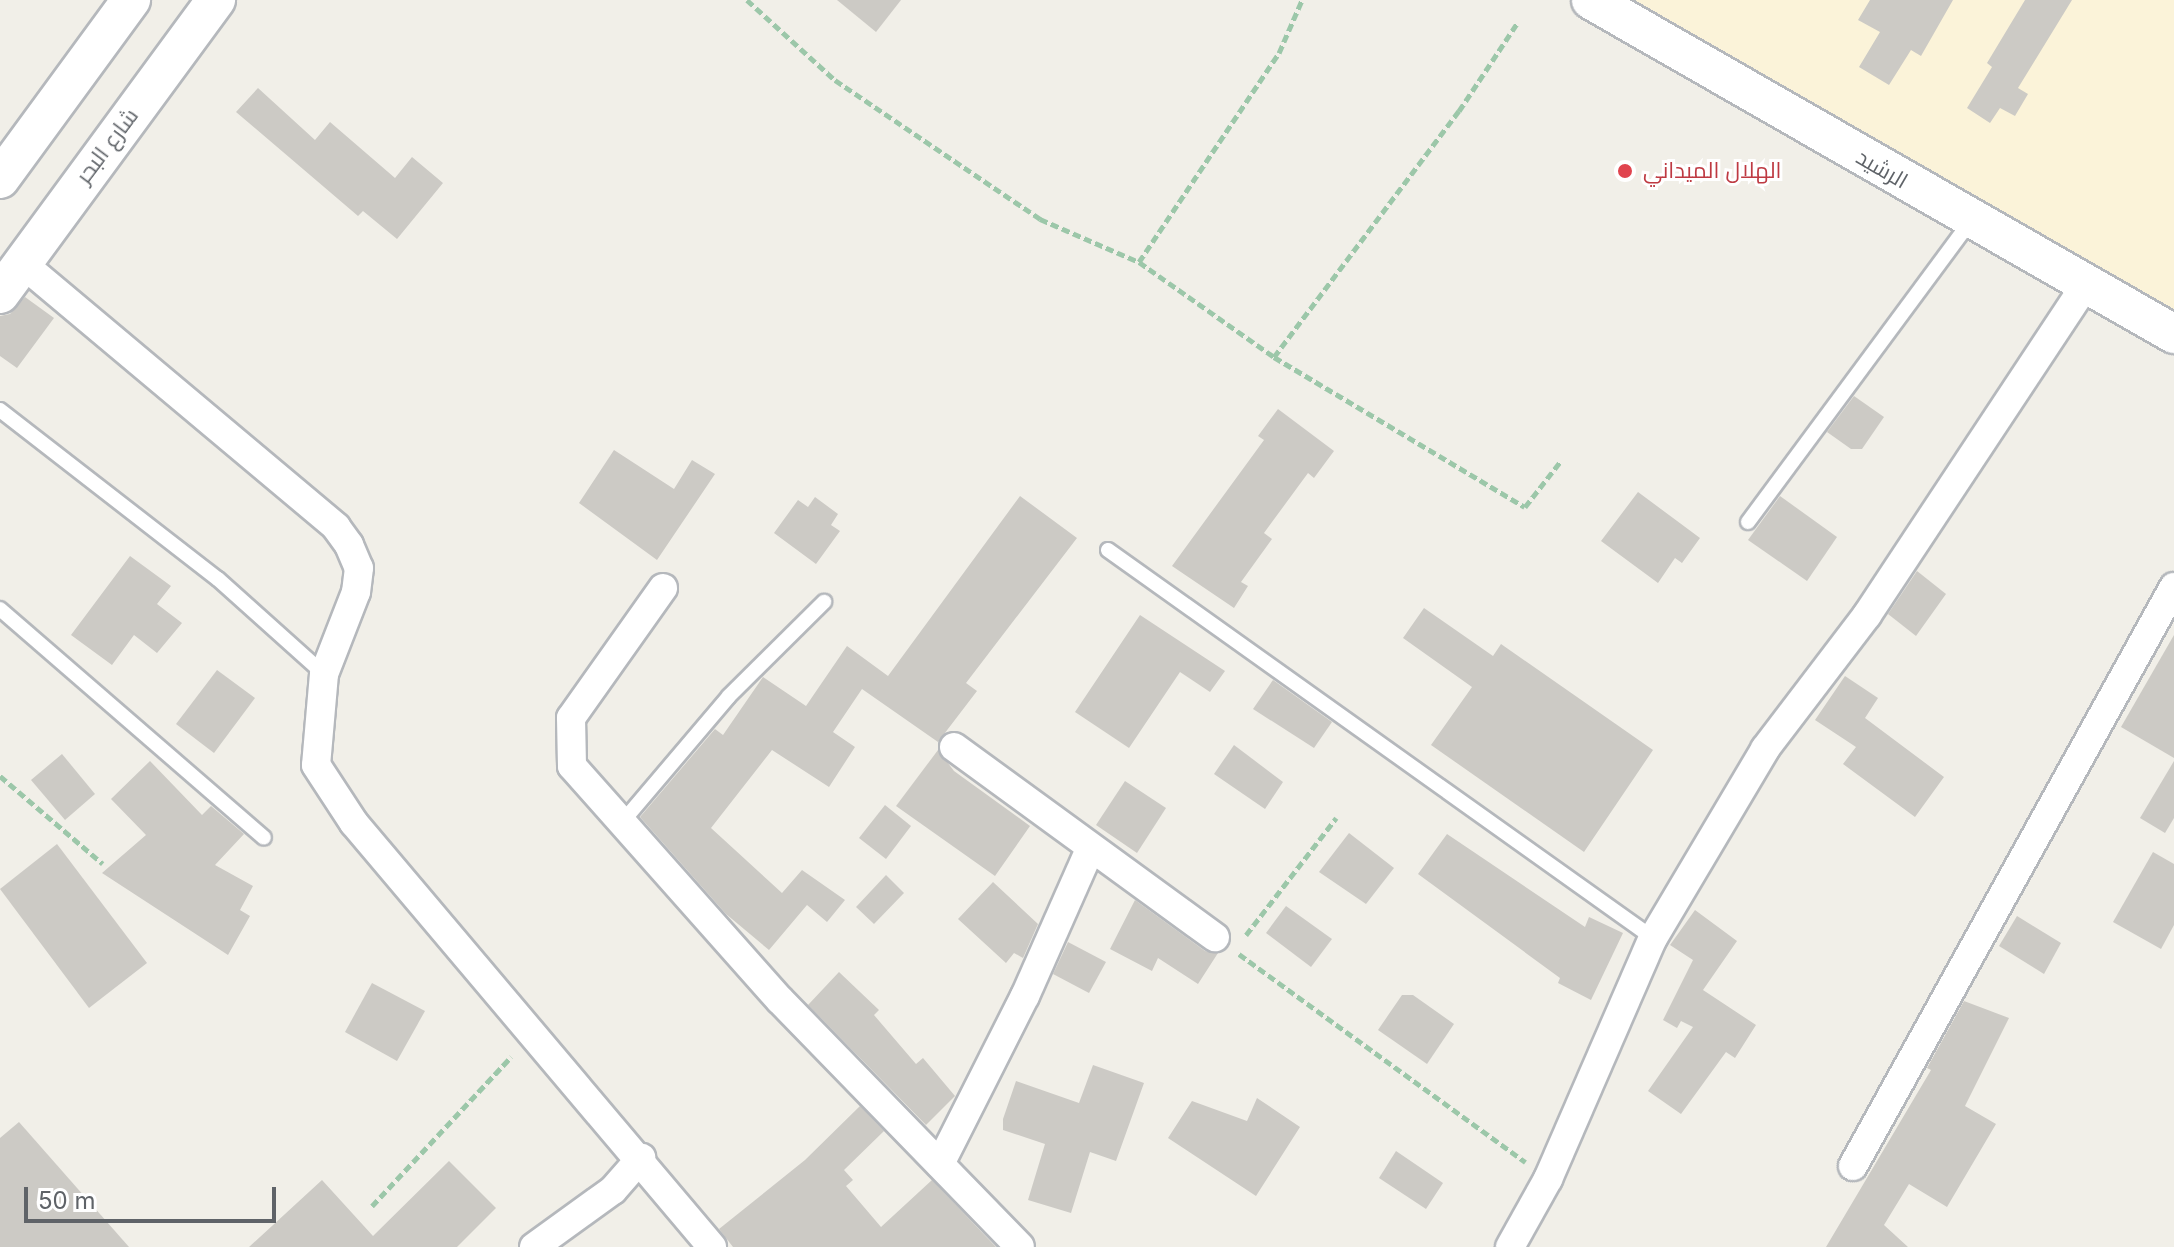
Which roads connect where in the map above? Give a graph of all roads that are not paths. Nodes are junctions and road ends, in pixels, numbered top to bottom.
1 (131, 0) edge
2 (216, 0) edge
3 (1591, 0) edge
4 (0, 179) edge
5 (1971, 221) junction
6 (23, 264) junction
7 (2085, 286) junction
8 (0, 294) edge
9 (2174, 334) edge
10 (0, 410) edge
11 (1748, 522) dead end
12 (1108, 550) dead end
13 (2174, 587) edge
14 (663, 588) dead end
15 (824, 602) dead end
16 (0, 609) edge
17 (324, 674) junction
18 (954, 747) dead end
19 (624, 820) junction
20 (264, 838) dead end
21 (1090, 849) junction
22 (1215, 937) dead end
23 (1653, 938) junction
24 (641, 1158) junction
25 (940, 1164) junction
26 (1853, 1166) dead end
27 (534, 1247) edge
28 (712, 1247) edge
29 (1020, 1247) edge
30 (1510, 1247) edge

1 - 4 main road
2 - 6 main road, شارع البحر
3 - 5 main road, الرشيد
5 - 7 main road, الرشيد
5 - 11 lane
6 - 8 main road, شارع البحر
6 - 17 street
7 - 9 main road, الرشيد
7 - 23 street
10 - 17 lane
12 - 23 lane
13 - 26 street
14 - 19 street
15 - 19 lane
16 - 20 lane
17 - 24 street
18 - 21 street
19 - 25 street
21 - 22 street
21 - 25 street
23 - 30 street
24 - 27 street
24 - 28 street
25 - 29 street

